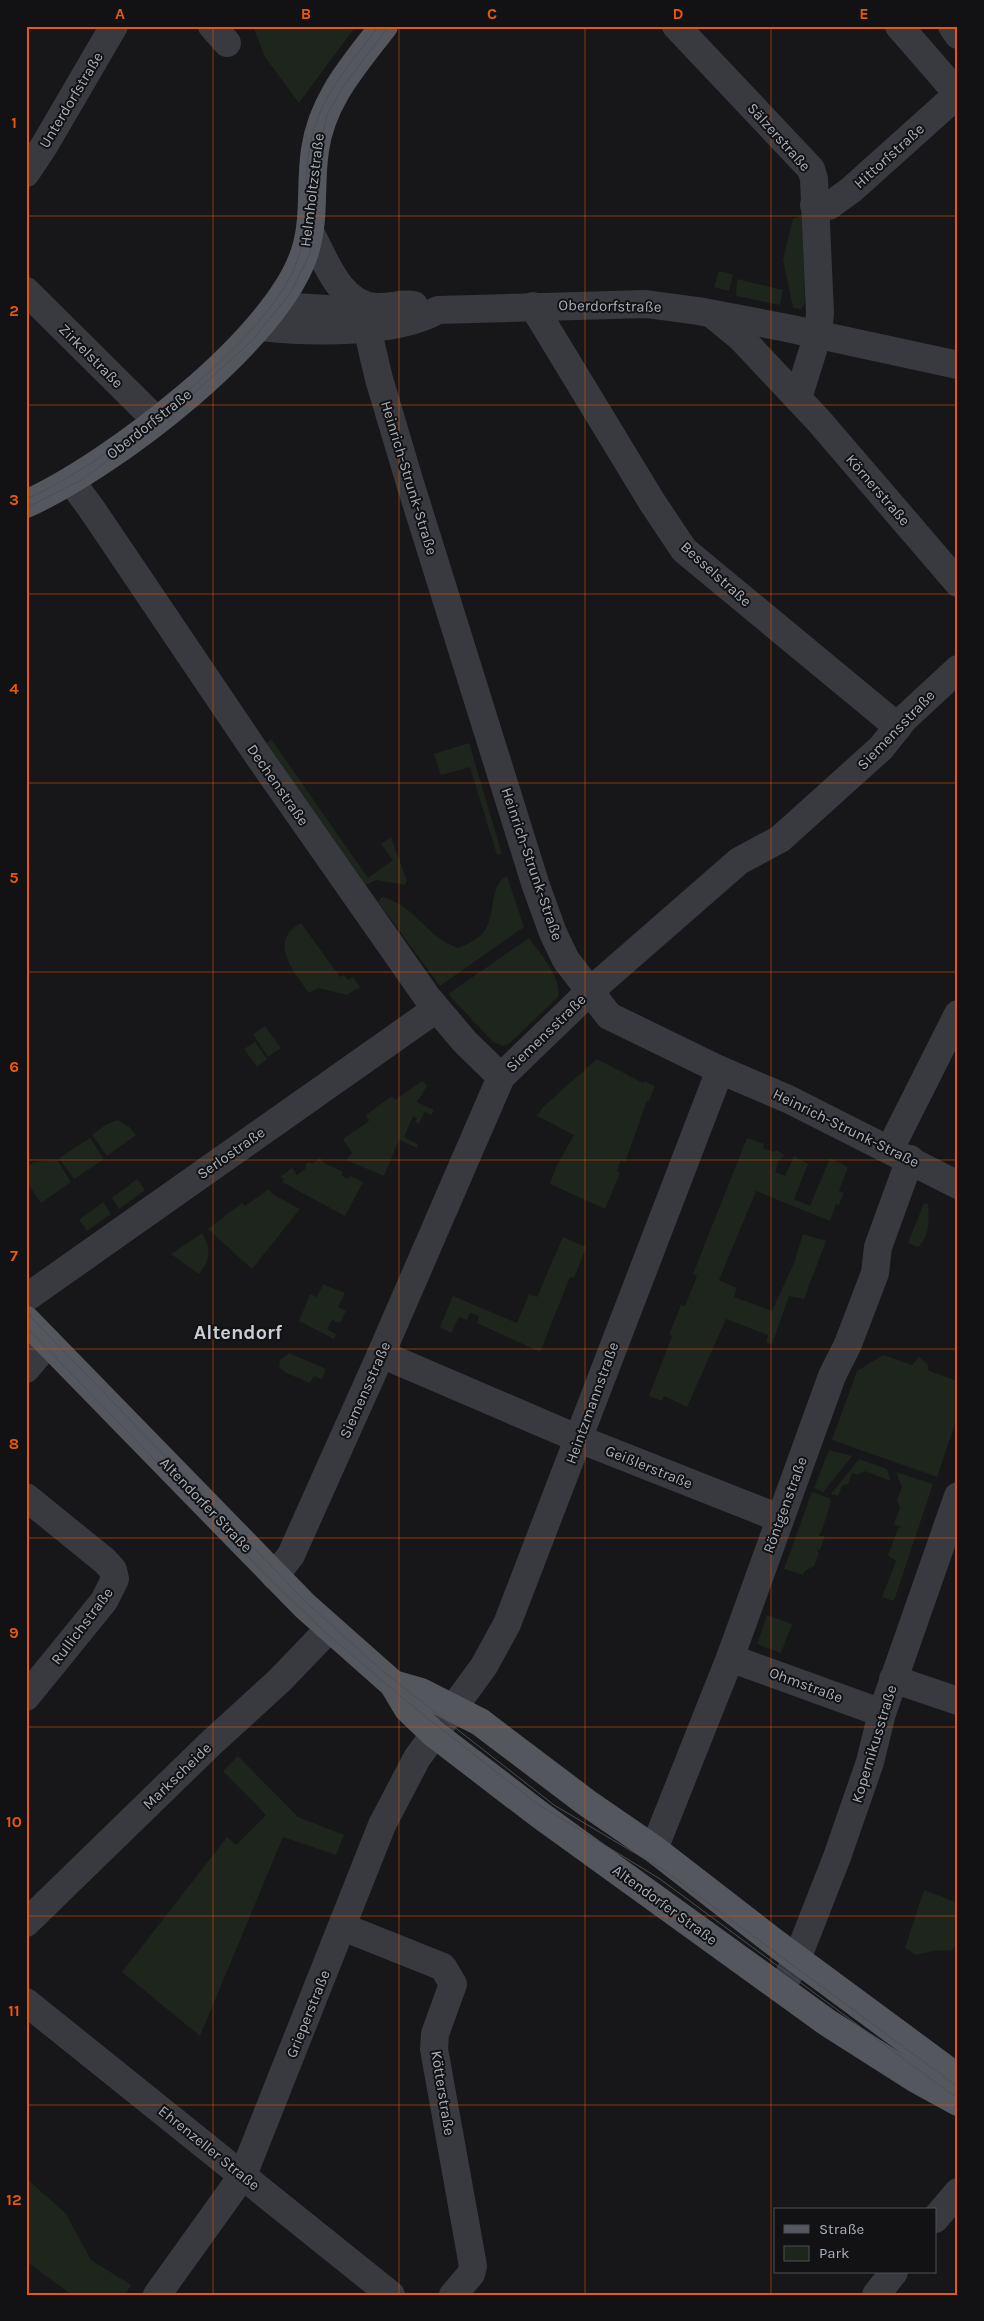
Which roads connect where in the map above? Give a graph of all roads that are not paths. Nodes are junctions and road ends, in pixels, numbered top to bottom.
1 (114, 26) edge
2 (384, 26) edge
3 (676, 26) edge
4 (899, 26) edge
5 (952, 26) edge
6 (958, 34) edge
7 (958, 94) edge
8 (26, 172) edge
9 (814, 205) junction
10 (310, 232) junction
11 (26, 291) edge
12 (276, 306) junction
13 (533, 306) junction
14 (710, 313) junction
15 (372, 318) junction
16 (259, 327) junction
17 (818, 334) junction
18 (958, 365) edge
19 (798, 398) junction
20 (156, 420) junction
21 (71, 481) junction
22 (26, 504) edge
23 (958, 583) edge
24 (958, 669) edge
25 (898, 727) junction
26 (589, 992) junction
27 (436, 1009) junction
28 (958, 1014) edge
29 (720, 1070) junction
30 (501, 1077) junction
31 (900, 1154) junction
32 (958, 1185) edge
33 (26, 1298) edge
34 (26, 1320) edge
35 (48, 1343) junction
36 (381, 1354) junction
37 (26, 1369) edge
38 (579, 1439) junction
39 (958, 1496) edge
40 (26, 1497) edge
41 (780, 1518) junction
42 (275, 1576) junction
43 (328, 1629) junction
44 (730, 1658) junction
45 (894, 1679) junction
46 (26, 1697) edge
47 (958, 1701) edge
48 (882, 1713) junction
49 (442, 1721) junction
50 (654, 1849) junction
51 (26, 1923) edge
52 (343, 1927) junction
53 (797, 1959) junction
54 (781, 1989) junction
55 (26, 2002) edge
56 (958, 2078) edge
57 (958, 2102) edge
58 (243, 2175) junction
59 (958, 2192) edge
60 (936, 2218) edge
61 (892, 2274) edge
62 (157, 2295) edge
63 (391, 2295) edge
64 (453, 2295) edge
65 (876, 2295) edge

1 - 8 street, Unterdorfstraße
2 - 10 main road, Helmholtzstraße
3 - 9 street, Sälzerstraße
4 - 7 street
5 - 6 street
7 - 9 street, Hittorfstraße
9 - 17 street, Sälzerstraße
10 - 12 main road, Helmholtzstraße
10 - 15 street
11 - 20 street, Zirkelstraße
12 - 15 street
12 - 16 main road, Oberdorfstraße
13 - 14 street, Oberdorfstraße
13 - 15 street, Oberdorfstraße
13 - 25 street, Besselstraße
14 - 17 street, Oberdorfstraße
14 - 19 street, Körnerstraße
15 - 16 street, Oberdorfstraße
15 - 26 street, Heinrich-Strunk-Straße
16 - 20 main road, Oberdorfstraße
17 - 18 street, Oberdorfstraße
17 - 19 street
19 - 23 street, Körnerstraße
20 - 21 main road, Oberdorfstraße
21 - 22 main road, Oberdorfstraße
21 - 27 street, Dechenstraße
24 - 25 street, Siemensstraße
25 - 26 street, Siemensstraße
26 - 29 street, Heinrich-Strunk-Straße
26 - 30 street, Siemensstraße
27 - 30 street, Dechenstraße
27 - 33 street, Serlostraße
28 - 31 street, Röntgenstraße
29 - 31 street, Heinrich-Strunk-Straße
29 - 38 street, Heintzmannstraße
30 - 36 street, Siemensstraße
31 - 32 street, Heinrich-Strunk-Straße
31 - 41 street, Röntgenstraße
34 - 35 main road, Altendorfer Straße
35 - 37 street
35 - 42 main road, Altendorfer Straße
36 - 38 street, Geißlerstraße
36 - 42 street, Siemensstraße
38 - 41 street, Geißlerstraße
38 - 49 street, Heintzmannstraße
39 - 45 street, Kopernikusstraße
40 - 46 street, Rullichstraße
41 - 44 street, Röntgenstraße
42 - 43 main road, Altendorfer Straße
43 - 49 main road, Altendorfer Straße
43 - 51 street, Markscheide
44 - 48 street, Ohmstraße
44 - 50 street, Röntgenstraße
45 - 47 street
45 - 48 street, Kopernikusstraße
48 - 53 street, Kopernikusstraße
49 - 50 main road, Altendorfer Straße
49 - 52 street, Grieperstraße
49 - 54 main road, Altendorfer Straße
50 - 53 main road, Altendorfer Straße
52 - 58 street, Grieperstraße
52 - 64 street, Kötterstraße
53 - 54 street, Kopernikusstraße
53 - 56 main road, Altendorfer Straße
54 - 57 main road, Altendorfer Straße
55 - 58 street, Ehrenzeller Straße
58 - 62 street, Grieperstraße
58 - 63 street, Ehrenzeller Straße
59 - 60 street
61 - 65 street

